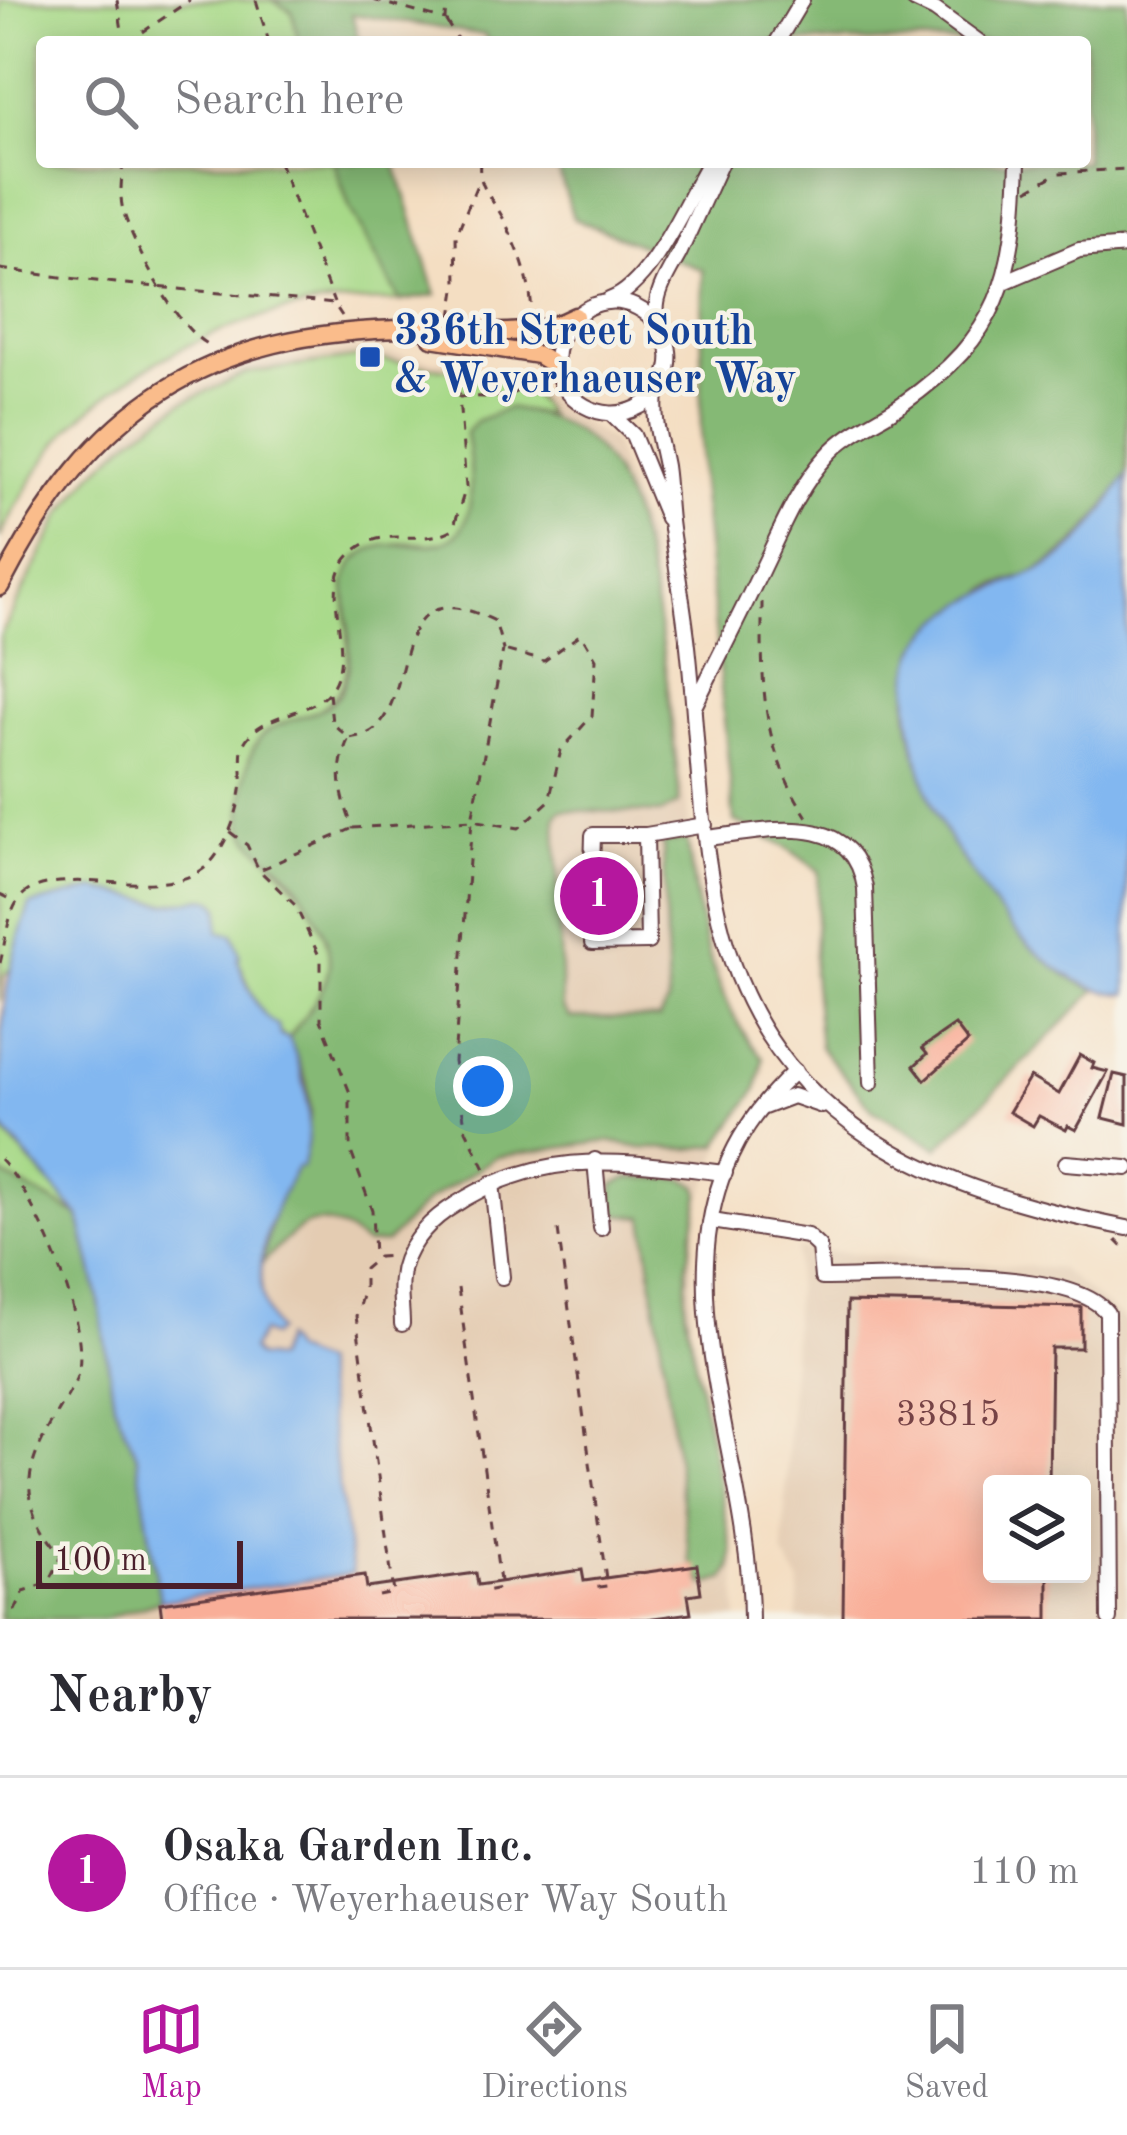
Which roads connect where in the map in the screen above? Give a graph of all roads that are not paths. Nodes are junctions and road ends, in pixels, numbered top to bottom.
1 (802, 0) edge
2 (914, 0) edge
3 (781, 36) edge
4 (975, 36) edge
5 (706, 168) edge
6 (718, 168) edge
7 (1018, 168) edge
8 (1127, 246) edge
9 (1004, 282) junction
10 (604, 302) junction
11 (575, 316) junction
12 (660, 326) junction
13 (354, 332) junction
14 (560, 377) junction
15 (656, 394) junction
16 (611, 414) junction
17 (670, 524) junction
18 (0, 587) edge
19 (694, 706) junction
20 (705, 832) junction
21 (646, 835) junction
22 (592, 872) dead end
23 (592, 943) dead end
24 (796, 1071) junction
25 (871, 1083) dead end
26 (759, 1109) junction
27 (834, 1111) junction
28 (595, 1160) junction
29 (1066, 1163) dead end
30 (1127, 1168) edge
31 (725, 1173) junction
32 (492, 1183) junction
33 (712, 1221) junction
34 (601, 1228) dead end
35 (1127, 1232) edge
36 (502, 1277) dead end
37 (402, 1324) dead end
38 (751, 1619) edge
39 (1109, 1619) edge

1 - 3 street
2 - 4 street
5 - 10 street
6 - 12 street
7 - 9 street
8 - 9 street
9 - 19 street
10 - 11 street
10 - 12 street
11 - 13 main road
11 - 14 street
12 - 15 street
13 - 14 main road
13 - 18 main road
14 - 16 street
15 - 16 street
15 - 17 street
16 - 17 street
17 - 19 street
19 - 20 street
20 - 21 street
20 - 24 street
20 - 25 street
21 - 22 street
21 - 23 street
24 - 26 street
24 - 27 street
26 - 27 street
26 - 31 street
27 - 35 street
28 - 31 street
28 - 32 street
28 - 34 street
29 - 30 street
31 - 33 street
32 - 36 street
32 - 37 street
33 - 38 street
33 - 39 street

